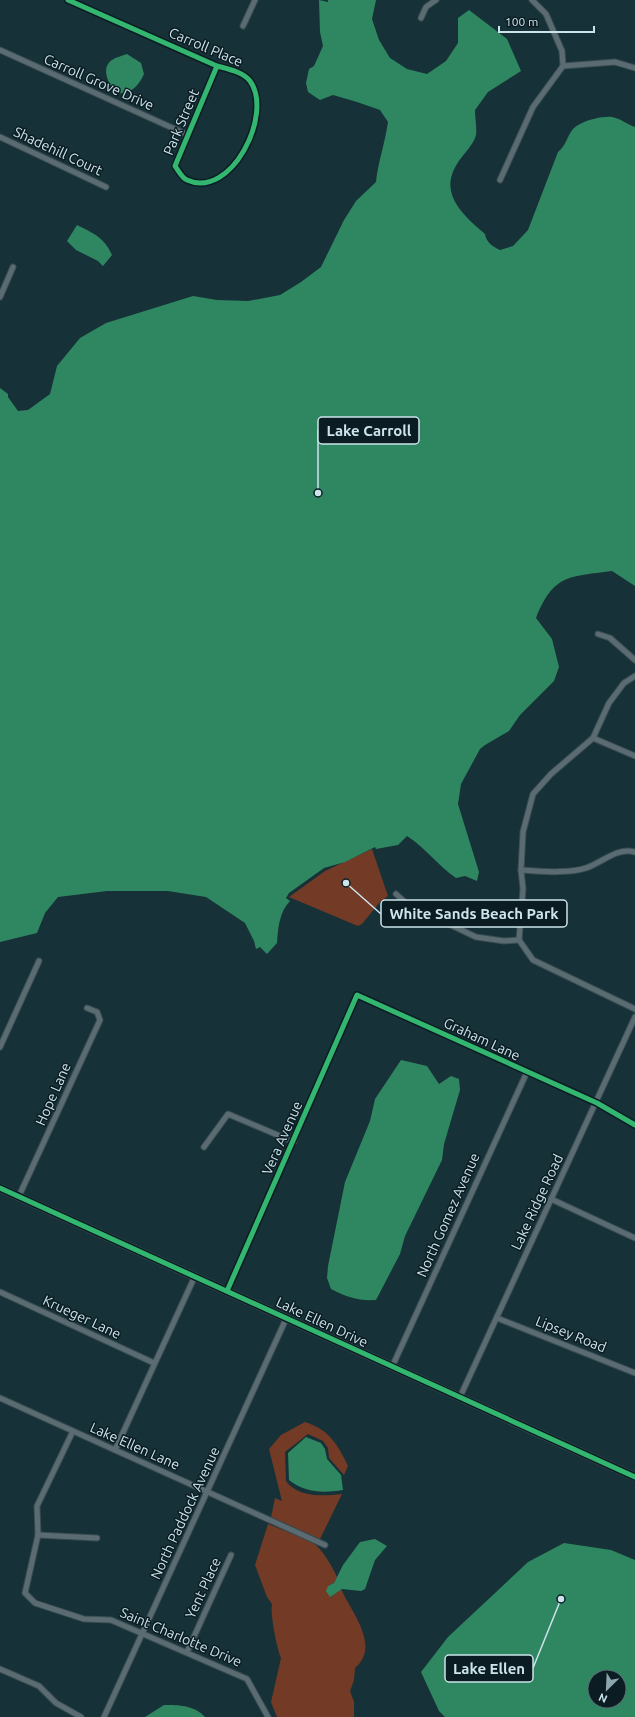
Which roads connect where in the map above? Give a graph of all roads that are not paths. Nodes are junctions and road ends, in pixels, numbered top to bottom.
1 (68, 0) edge
2 (255, 0) edge
3 (436, 0) edge
4 (532, 0) edge
5 (420, 18) dead end
6 (243, 26) dead end
7 (0, 50) edge
8 (218, 66) junction
9 (563, 66) junction
10 (635, 68) edge
11 (188, 135) junction
12 (0, 137) edge
13 (233, 165) joint
14 (500, 180) dead end
15 (106, 187) dead end
16 (13, 267) dead end
17 (0, 297) edge
18 (598, 634) dead end
19 (635, 660) edge
20 (635, 676) edge
21 (593, 738) junction
22 (635, 756) edge
23 (635, 852) edge
24 (521, 870) junction
25 (396, 894) dead end
26 (519, 940) junction
27 (39, 961) dead end
28 (358, 995) joint
29 (87, 1008) dead end
30 (635, 1009) edge
31 (635, 1017) edge
32 (0, 1047) edge
33 (527, 1072) junction
34 (597, 1103) junction
35 (635, 1125) edge
36 (294, 1142) junction
37 (204, 1147) dead end
38 (0, 1188) edge
39 (19, 1196) junction
40 (552, 1199) junction
41 (635, 1238) edge
42 (195, 1276) junction
43 (226, 1291) junction
44 (0, 1292) edge
45 (497, 1318) junction
46 (286, 1319) junction
47 (154, 1363) junction
48 (392, 1367) junction
49 (635, 1374) edge
50 (460, 1397) junction
51 (0, 1398) edge
52 (73, 1431) junction
53 (115, 1450) junction
54 (635, 1477) edge
55 (208, 1492) junction
56 (38, 1535) junction
57 (96, 1538) dead end
58 (325, 1545) dead end
59 (232, 1555) dead end
60 (143, 1633) junction
61 (187, 1652) junction
62 (0, 1669) edge
63 (81, 1717) edge
64 (104, 1717) edge
65 (268, 1717) edge

1 - 8 street, Carroll Place
2 - 6 street
3 - 5 street
4 - 9 street
7 - 11 street, Carroll Grove Drive
8 - 11 street, Park Street
8 - 13 street, Carroll Place
9 - 10 street
9 - 14 street
11 - 13 street, Park Street
12 - 15 street, Shadehill Court
16 - 17 street
18 - 19 street
20 - 21 street
21 - 22 street
21 - 24 street
23 - 24 street
24 - 26 street
25 - 26 street
26 - 30 street
27 - 32 street
28 - 33 street, Graham Lane
28 - 36 street, Vera Avenue
29 - 39 street, Hope Lane
31 - 34 street, Lake Ridge Road
33 - 34 street, Graham Lane
33 - 48 street, North Gomez Avenue
34 - 35 street, Graham Lane
34 - 40 street, Lake Ridge Road
36 - 37 street
36 - 43 street, Vera Avenue
38 - 39 street, Lake Ellen Drive
39 - 42 street, Lake Ellen Drive
40 - 41 street
40 - 45 street, Lake Ridge Road
42 - 43 street, Lake Ellen Drive
42 - 47 street
43 - 46 street, Lake Ellen Drive
44 - 47 street, Krueger Lane
45 - 49 street, Lipsey Road
45 - 50 street, Lake Ridge Road
46 - 48 street, Lake Ellen Drive
46 - 55 street, North Paddock Avenue
47 - 53 street
48 - 50 street, Lake Ellen Drive
50 - 54 street, Lake Ellen Drive
51 - 52 street, Lake Ellen Lane
52 - 53 street, Lake Ellen Lane
52 - 56 street, Saint Charlotte Drive
53 - 55 street, Lake Ellen Lane
55 - 58 street, Lake Ellen Lane
55 - 60 street, North Paddock Avenue
56 - 57 street
56 - 60 street, Saint Charlotte Drive
59 - 61 street, Yent Place
60 - 61 street, Saint Charlotte Drive
60 - 64 street, North Paddock Avenue
61 - 65 street, Saint Charlotte Drive
62 - 63 street

